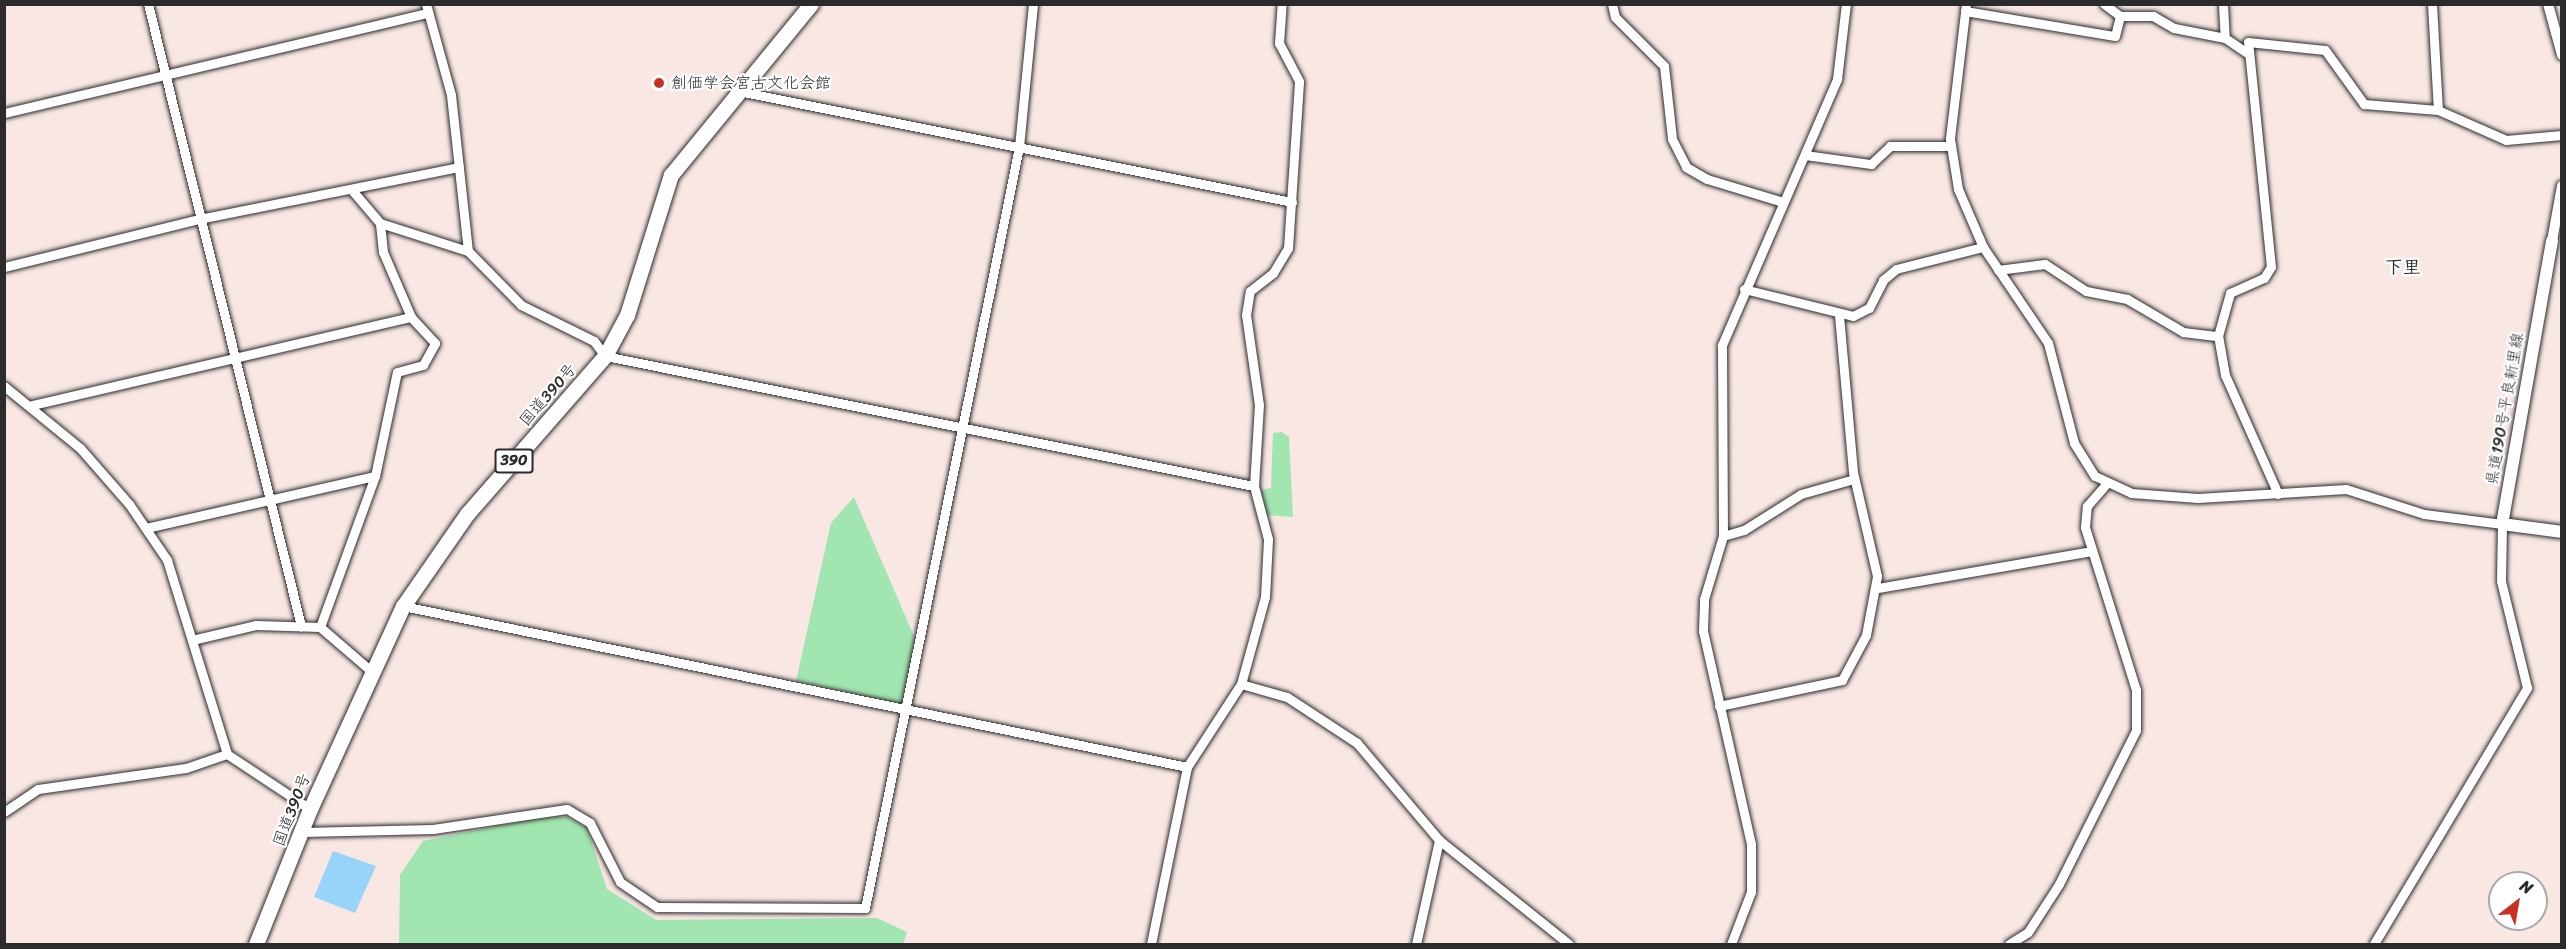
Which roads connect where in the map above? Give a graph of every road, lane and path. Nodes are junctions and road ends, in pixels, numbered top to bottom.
1 (148, 4) edge
2 (811, 4) edge
3 (1033, 4) edge
4 (1282, 4) edge
5 (1612, 4) edge
6 (1846, 4) edge
7 (2104, 4) edge
8 (2223, 4) edge
9 (2432, 4) edge
10 (2548, 4) edge
11 (1966, 8) edge
12 (427, 9) edge
13 (2120, 16) junction
14 (2225, 38) junction
15 (2249, 54) junction
16 (2562, 55) edge
17 (164, 75) junction
18 (737, 91) junction
19 (2438, 110) junction
20 (4, 113) edge
21 (2562, 135) edge
22 (1951, 146) junction
23 (1019, 147) junction
24 (1805, 155) junction
25 (459, 167) junction
26 (2562, 186) edge
27 (351, 189) junction
28 (1292, 202) junction
29 (1783, 202) junction
30 (199, 219) junction
31 (380, 223) junction
32 (2552, 242) joint
33 (1983, 247) junction
34 (468, 251) junction
35 (4, 267) edge
36 (1998, 270) junction
37 (1744, 289) junction
38 (1839, 316) junction
39 (411, 317) junction
40 (2218, 336) junction
41 (606, 356) junction
42 (233, 360) junction
43 (4, 386) edge
44 (32, 405) junction
45 (963, 426) junction
46 (375, 476) junction
47 (1854, 479) junction
48 (2106, 483) junction
49 (1254, 486) junction
50 (2278, 494) junction
51 (267, 501) junction
52 (2502, 524) junction
53 (147, 528) junction
54 (2562, 532) edge
55 (1723, 536) junction
56 (2092, 551) junction
57 (1878, 588) junction
58 (403, 606) junction
59 (301, 626) junction
60 (320, 627) junction
61 (192, 640) junction
62 (370, 670) junction
63 (1241, 684) junction
64 (1719, 706) junction
65 (906, 708) junction
66 (227, 754) junction
67 (1187, 767) junction
68 (310, 809) junction
69 (4, 812) edge
70 (303, 832) junction
71 (1438, 840) junction
72 (256, 945) edge
73 (1151, 945) edge
74 (1416, 945) edge
75 (1569, 945) edge
76 (1731, 945) edge
77 (2009, 945) edge
78 (2374, 945) edge

1 - 17 street
2 - 18 highway, 国道390号 / 390
3 - 23 street
4 - 28 street
5 - 29 street
6 - 24 street
7 - 13 street
8 - 14 street
9 - 19 street
10 - 16 street
11 - 13 street
11 - 22 street
12 - 17 street
12 - 25 street
13 - 14 street
14 - 15 street
15 - 19 street
15 - 40 street
17 - 20 street
17 - 30 street
18 - 23 street
18 - 41 highway, 国道390号 / 390
19 - 21 street
22 - 24 street
22 - 33 street
23 - 28 street
23 - 45 street
24 - 29 street
25 - 27 street
25 - 34 street
26 - 32 street
27 - 30 street
27 - 31 street
28 - 49 street
29 - 37 street
30 - 35 street
30 - 42 street
31 - 34 street
31 - 39 street
32 - 52 main road, 県道190号平良新里線
33 - 36 street
33 - 38 street
34 - 41 street
36 - 40 street
36 - 48 street
37 - 38 street
37 - 55 street
38 - 47 street
39 - 42 street
39 - 46 street
40 - 50 street
41 - 45 street
41 - 58 highway, 国道390号 / 390
42 - 44 street
42 - 51 street
43 - 44 street
44 - 53 street
45 - 49 street
45 - 65 street
46 - 51 street
46 - 60 street
47 - 55 street
47 - 57 street
48 - 50 street
48 - 56 street
49 - 63 street
50 - 52 street
51 - 53 street
51 - 59 street
52 - 54 main road
52 - 78 street
53 - 61 street
55 - 64 street
56 - 57 street
56 - 77 street
57 - 64 street
58 - 62 highway, 国道390号 / 390
58 - 65 street
59 - 60 street
59 - 61 street
60 - 62 street
61 - 66 street
62 - 68 highway, 国道390号 / 390
63 - 67 street
63 - 71 street
64 - 76 street
65 - 67 street
65 - 70 street
66 - 68 street
66 - 69 street
67 - 73 street
68 - 70 highway, 国道390号 / 390
70 - 72 highway, 国道390号 / 390
71 - 74 street
71 - 75 street

